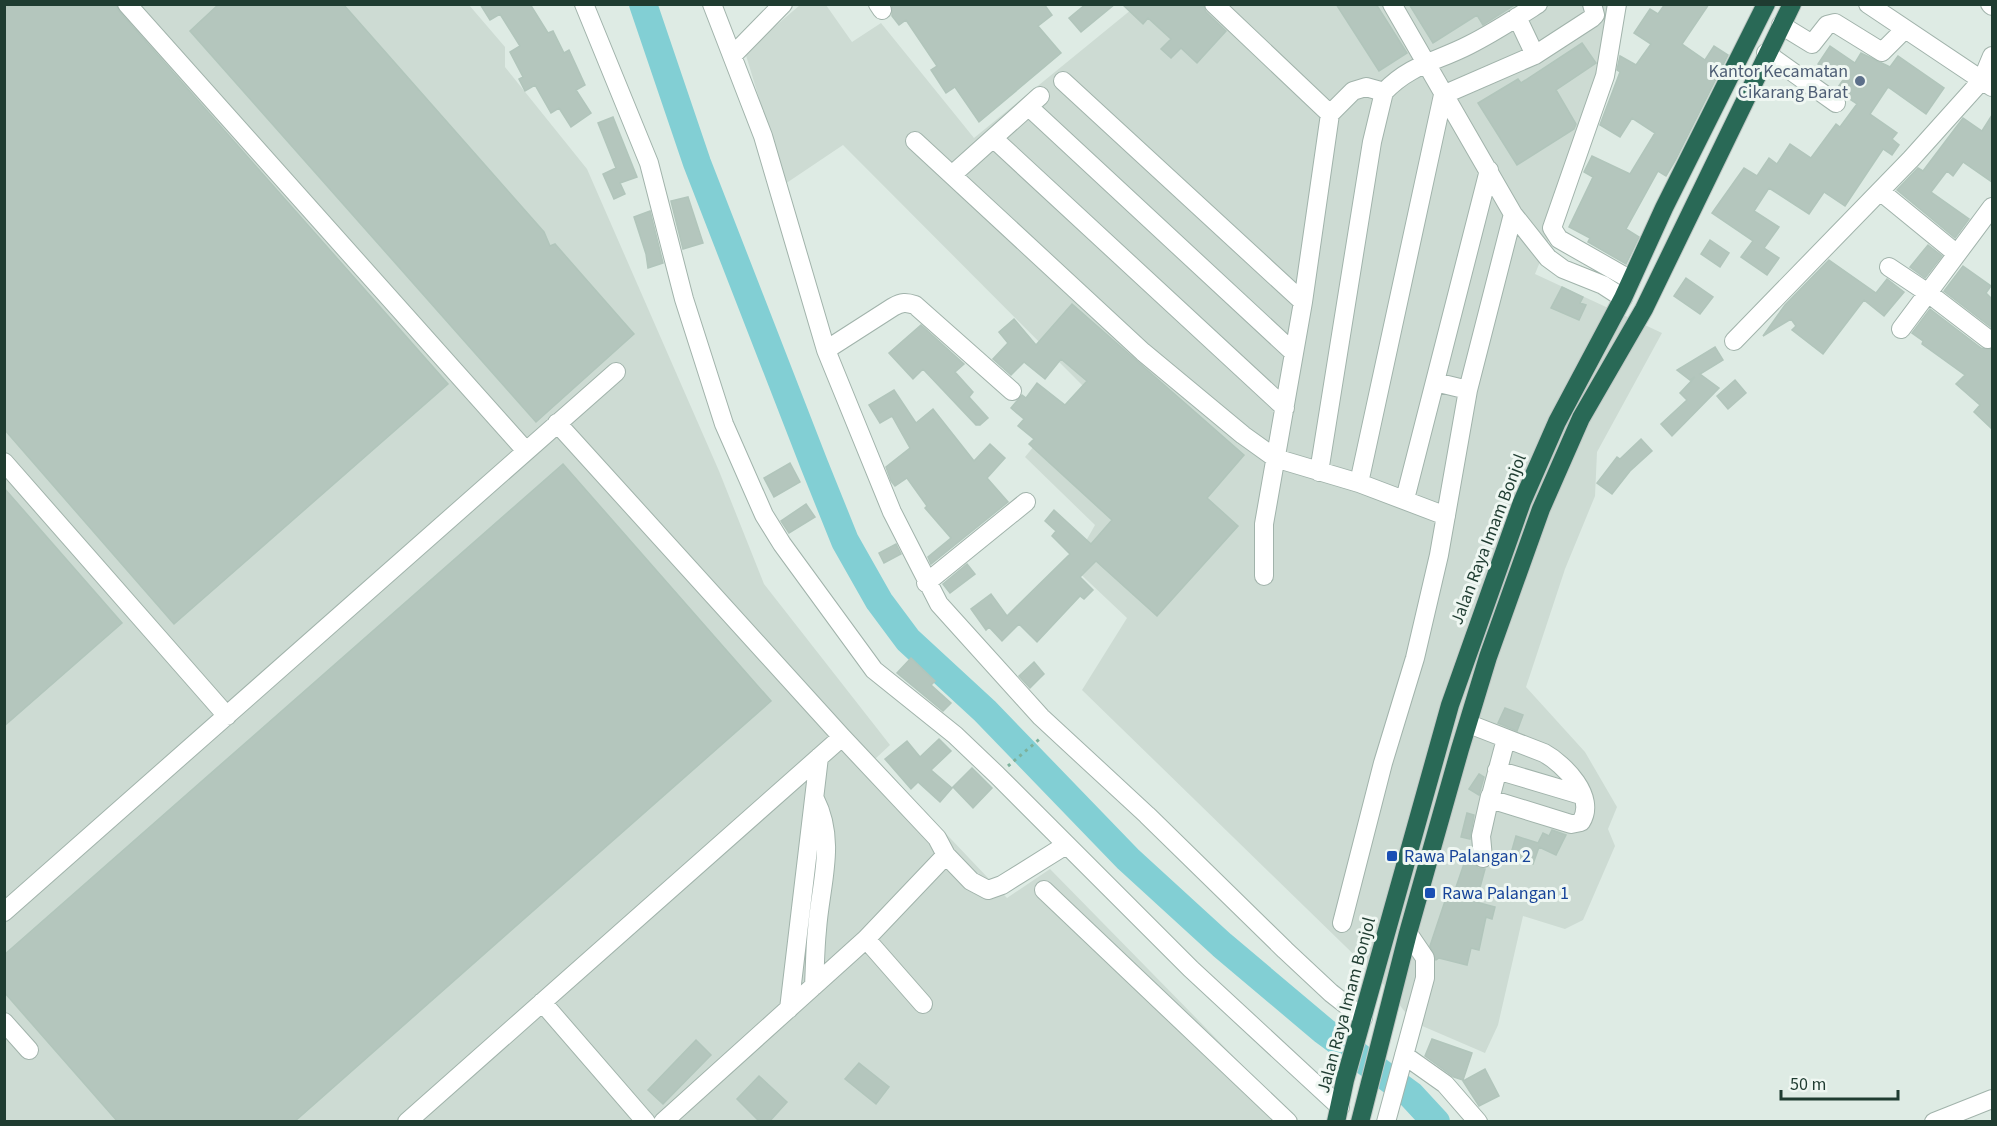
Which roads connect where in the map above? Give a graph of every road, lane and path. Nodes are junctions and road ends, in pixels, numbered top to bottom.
1 (127, 4) edge
2 (584, 4) edge
3 (712, 4) edge
4 (783, 4) edge
5 (1214, 4) edge
6 (1392, 4) edge
7 (1538, 4) edge
8 (1592, 4) edge
9 (1617, 4) edge
10 (1766, 4) edge
11 (1792, 4) edge
12 (1868, 4) edge
13 (1892, 11) edge
14 (1517, 17) junction
15 (1781, 25) junction
16 (1905, 29) junction
17 (1535, 54) junction
18 (1766, 54) junction
19 (732, 56) junction
20 (1992, 56) edge
21 (1426, 61) junction
22 (1063, 81) dead end
23 (1988, 84) edge
24 (1384, 92) junction
25 (1443, 95) junction
26 (1836, 103) dead end
27 (1330, 114) junction
28 (993, 138) junction
29 (915, 141) dead end
30 (1489, 170) junction
31 (952, 175) junction
32 (1880, 191) junction
33 (1991, 213) edge
34 (1514, 214) junction
35 (1958, 254) junction
36 (1889, 267) dead end
37 (1631, 280) junction
38 (1928, 292) junction
39 (1623, 298) junction
40 (1303, 302) junction
41 (1644, 309) junction
42 (1901, 329) dead end
43 (1988, 339) dead end
44 (1734, 341) dead end
45 (826, 350) junction
46 (1294, 353) junction
47 (616, 372) dead end
48 (1435, 382) junction
49 (1468, 390) junction
50 (1012, 391) dead end
51 (1285, 408) junction
52 (557, 423) junction
53 (526, 451) junction
54 (1275, 458) junction
55 (4, 462) edge
56 (1319, 472) junction
57 (1359, 483) junction
58 (1405, 499) junction
59 (1026, 502) dead end
60 (1446, 516) junction
61 (1264, 576) dead end
62 (926, 583) junction
63 (227, 716) junction
64 (1469, 724) junction
65 (842, 737) junction
66 (1040, 738) dead end
67 (1506, 739) junction
68 (819, 757) junction
69 (1015, 760) dead end
70 (1497, 770) junction
71 (1581, 795) junction
72 (1490, 796) junction
73 (814, 798) junction
74 (1066, 845) junction
75 (946, 855) junction
76 (1483, 858) dead end
77 (1044, 890) dead end
78 (4, 912) edge
79 (1342, 923) dead end
80 (1408, 933) junction
81 (866, 939) junction
82 (814, 986) junction
83 (542, 1002) junction
84 (923, 1004) dead end
85 (789, 1009) junction
86 (4, 1022) edge
87 (1363, 1022) junction
88 (29, 1050) dead end
89 (1403, 1061) junction
90 (1992, 1099) edge
91 (1338, 1114) edge
92 (1388, 1118) edge
93 (407, 1122) edge
94 (646, 1122) edge
95 (663, 1122) edge
96 (1288, 1122) edge
97 (1360, 1122) edge
98 (1478, 1122) edge
99 (1934, 1122) edge

1 - 53 street
2 - 74 street
3 - 19 street
4 - 19 street
5 - 27 street
6 - 21 street
7 - 14 street
8 - 17 street
9 - 37 street
10 - 37 highway, Jalan Raya Imam Bonjol
11 - 15 highway
12 - 13 street
13 - 16 street
14 - 17 street
14 - 21 street
15 - 16 street
15 - 18 highway
16 - 23 street
17 - 25 street
18 - 26 street
18 - 41 highway
19 - 45 street
20 - 23 street
21 - 24 street
21 - 25 street
22 - 40 street
23 - 32 street
24 - 27 street
24 - 56 street
25 - 30 street
25 - 57 street
27 - 40 street
28 - 31 street
28 - 46 street
28 - 51 street
29 - 31 street
30 - 34 street
30 - 48 street
31 - 54 street
32 - 35 street
32 - 44 street
33 - 35 street
34 - 39 street
34 - 49 street
35 - 38 street
36 - 38 street
37 - 39 highway, Jalan Raya Imam Bonjol
38 - 42 street
38 - 43 street
39 - 41 highway
39 - 87 highway, Jalan Raya Imam Bonjol
40 - 46 street
41 - 64 highway
45 - 50 street
45 - 62 street
46 - 51 street
47 - 52 street
48 - 49 street
48 - 58 street
49 - 60 street
51 - 54 street
52 - 53 street
52 - 65 street
53 - 63 street
54 - 56 street
54 - 61 street
55 - 63 street
56 - 57 street
57 - 58 street
58 - 60 street
59 - 62 street
60 - 79 street
62 - 87 street
63 - 78 street
64 - 67 street
64 - 80 highway
65 - 68 street
65 - 75 street
66 - 69 path
67 - 70 street
67 - 71 street
68 - 73 street
68 - 83 street
70 - 71 street
70 - 72 street
71 - 72 street
72 - 76 street
73 - 82 street
73 - 85 street
74 - 75 street
74 - 91 street
75 - 81 street
77 - 96 street
80 - 89 street
80 - 97 highway
81 - 82 street
81 - 84 street
82 - 85 street
83 - 93 street
83 - 94 street
85 - 95 street
86 - 88 street
87 - 91 highway, Jalan Raya Imam Bonjol
89 - 92 street
89 - 98 street
90 - 99 street

